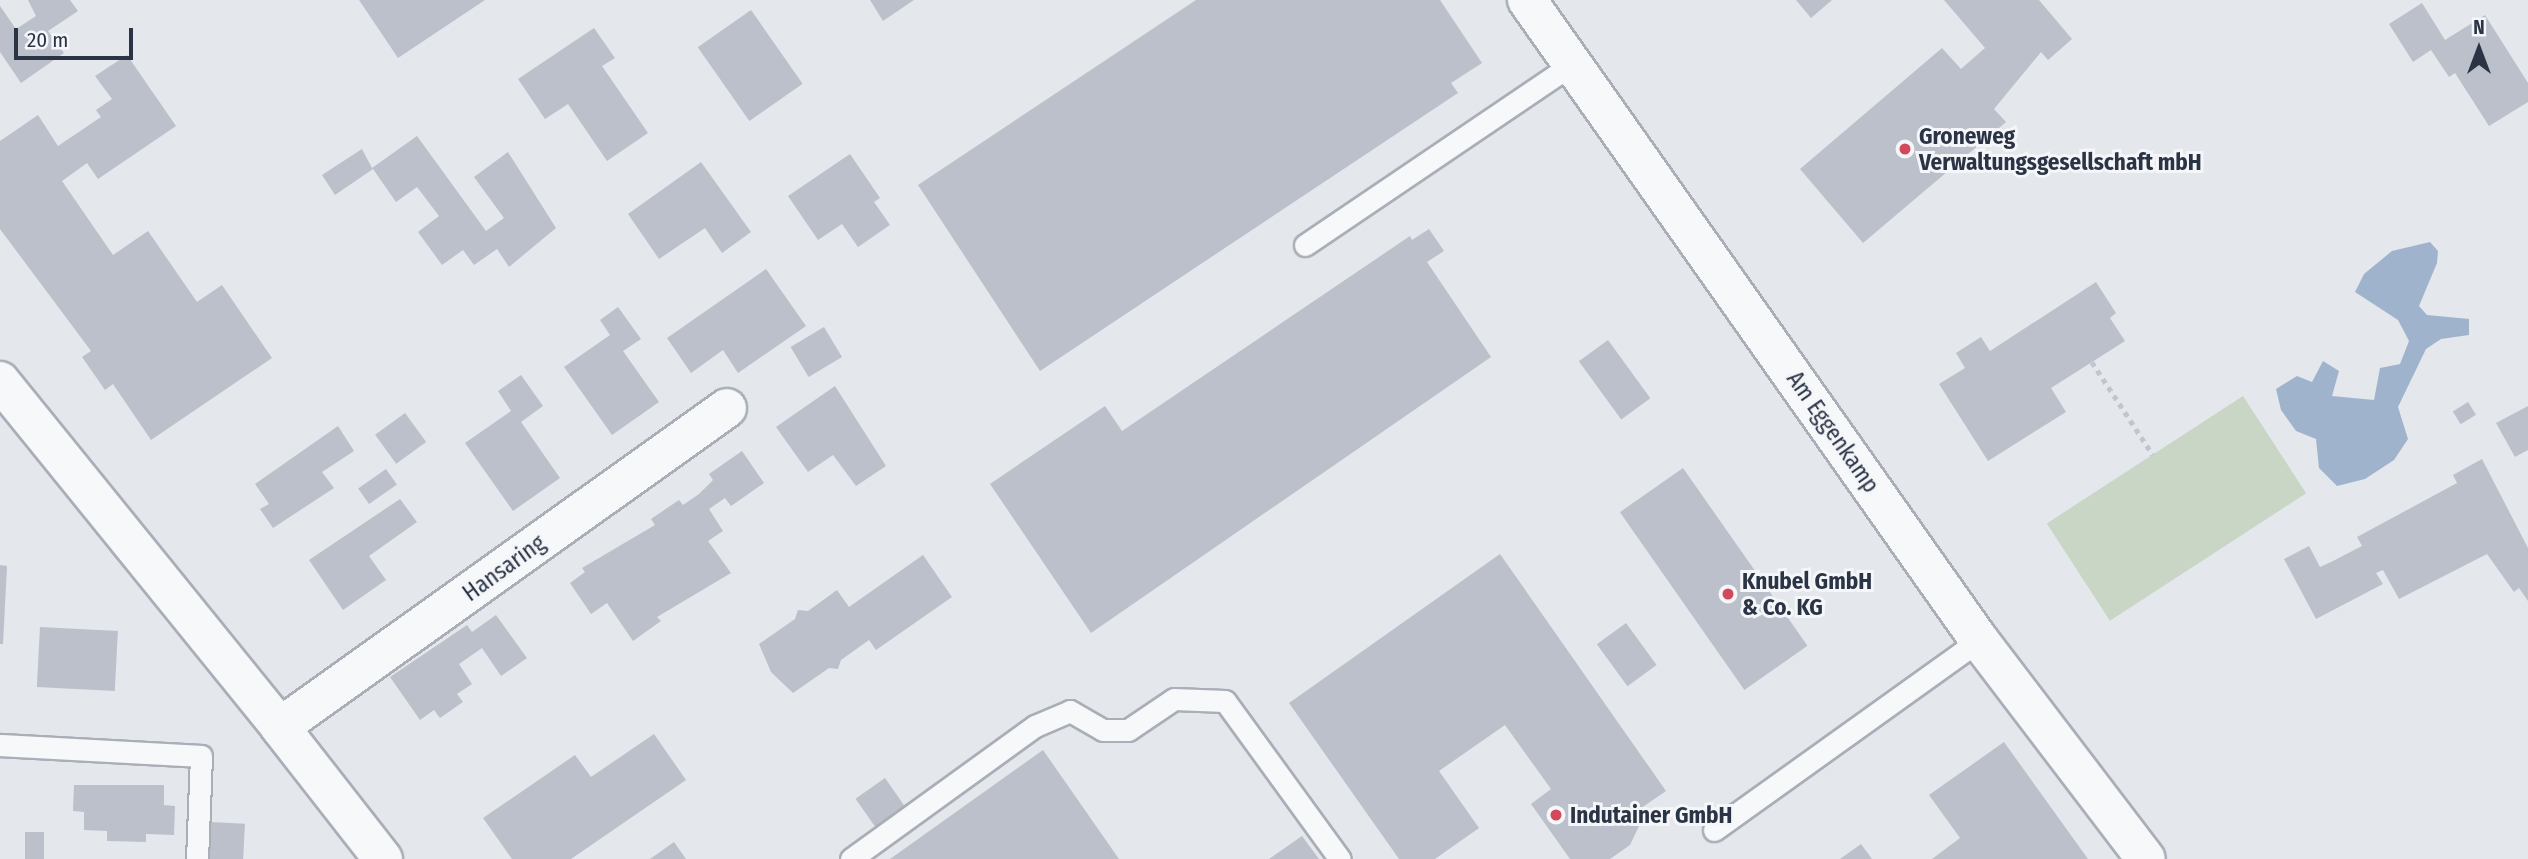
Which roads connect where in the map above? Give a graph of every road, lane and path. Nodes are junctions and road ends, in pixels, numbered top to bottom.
1 (1527, 0) edge
2 (1574, 62) junction
3 (1305, 245) dead end
4 (2092, 362) dead end
5 (0, 382) edge
6 (727, 408) dead end
7 (2153, 455) dead end
8 (1979, 640) junction
9 (281, 727) junction
10 (0, 745) edge
11 (1714, 830) dead end
12 (197, 859) edge
13 (383, 859) edge
14 (851, 859) edge
15 (1340, 859) edge
16 (2146, 859) edge

1 - 2 street, Am Eggenkamp
2 - 3 lane
2 - 8 street, Am Eggenkamp
4 - 7 path
5 - 9 street
6 - 9 street, Hansaring
8 - 11 lane
8 - 16 street, Am Eggenkamp
9 - 13 street
10 - 12 lane
14 - 15 lane

